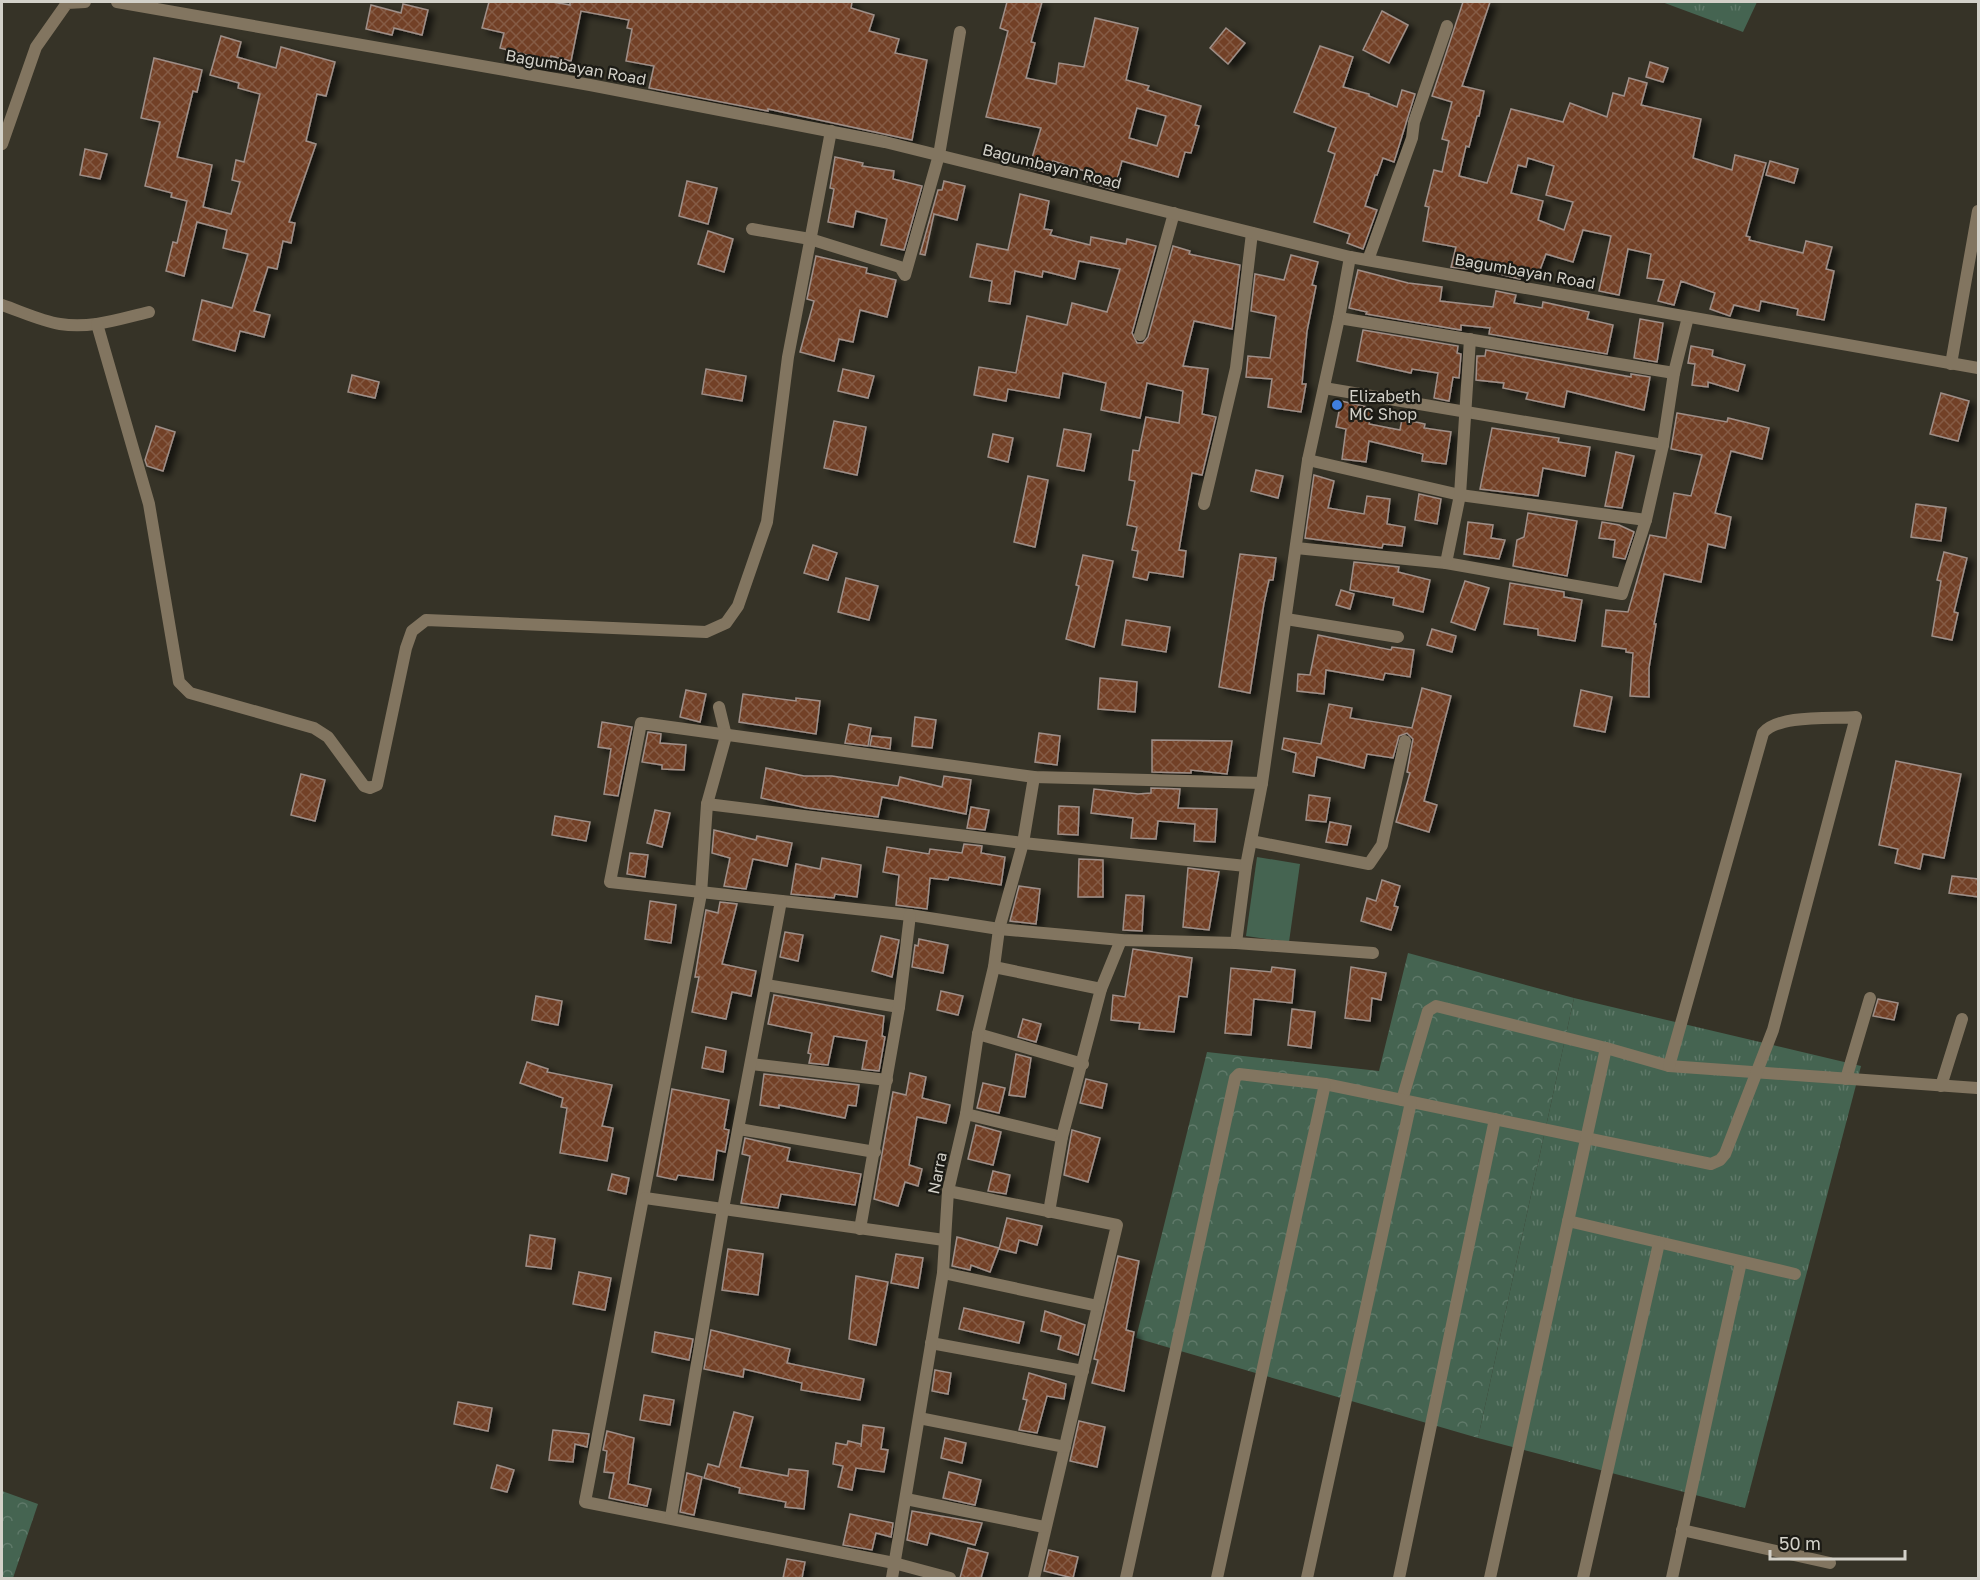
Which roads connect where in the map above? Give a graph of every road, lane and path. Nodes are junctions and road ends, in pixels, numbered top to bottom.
1 (85, 2) edge
2 (117, 2) edge
3 (1447, 26) dead end
4 (960, 32) dead end
5 (831, 132) junction
6 (2, 144) edge
7 (939, 155) junction
8 (1978, 211) edge
9 (1174, 213) junction
10 (752, 229) dead end
11 (1252, 233) junction
12 (810, 239) junction
13 (1350, 257) junction
14 (1368, 260) junction
15 (2, 304) edge
16 (149, 312) dead end
17 (1688, 317) junction
18 (1339, 318) junction
19 (97, 324) junction
20 (1140, 335) dead end
21 (1470, 339) junction
22 (1951, 364) junction
23 (1978, 368) edge
24 (1674, 374) junction
25 (1324, 388) junction
26 (1465, 412) junction
27 (1664, 445) junction
28 (1308, 460) junction
29 (1460, 495) junction
30 (1204, 504) dead end
31 (1646, 520) junction
32 (1296, 548) junction
33 (1446, 563) junction
34 (1286, 619) junction
35 (1398, 637) dead end
36 (719, 707) dead end
37 (726, 736) junction
38 (1405, 741) dead end
39 (1034, 777) junction
40 (1262, 783) junction
41 (707, 804) junction
42 (1251, 841) junction
43 (1023, 843) junction
44 (1246, 866) junction
45 (701, 894) junction
46 (781, 901) junction
47 (910, 915) junction
48 (999, 929) junction
49 (1121, 940) junction
50 (1236, 943) junction
51 (1373, 953) dead end
52 (994, 967) junction
53 (766, 985) junction
54 (1101, 989) junction
55 (1870, 998) dead end
56 (899, 1007) junction
57 (1962, 1019) dead end
58 (978, 1034) junction
59 (1606, 1048) junction
60 (751, 1064) junction
61 (1083, 1064) junction
62 (1669, 1066) junction
63 (1756, 1074) junction
64 (1846, 1079) junction
65 (886, 1080) junction
66 (1325, 1084) junction
67 (1941, 1086) junction
68 (1977, 1088) dead end
69 (1406, 1101) junction
70 (966, 1114) junction
71 (1495, 1119) junction
72 (739, 1129) junction
73 (1062, 1137) junction
74 (1586, 1138) junction
75 (875, 1152) junction
76 (948, 1191) junction
77 (645, 1198) junction
78 (723, 1209) junction
79 (1049, 1212) junction
80 (1568, 1221) junction
81 (860, 1229) junction
82 (944, 1240) junction
83 (1659, 1243) junction
84 (1741, 1262) junction
85 (944, 1273) junction
86 (1795, 1274) dead end
87 (1098, 1306) junction
88 (931, 1343) junction
89 (1083, 1371) junction
90 (919, 1418) junction
91 (1065, 1448) junction
92 (906, 1499) junction
93 (670, 1517) junction
94 (1044, 1527) junction
95 (1682, 1530) junction
96 (894, 1563) junction
97 (1830, 1563) dead end
98 (892, 1578) edge
99 (950, 1578) edge
100 (1034, 1578) edge
101 (1126, 1578) edge
102 (1217, 1578) edge
103 (1307, 1578) edge
104 (1399, 1578) edge
105 (1490, 1578) edge
106 (1582, 1578) edge
107 (1672, 1578) edge

1 - 6 street
2 - 5 street, Bagumbayan Road
3 - 14 street
4 - 7 street
5 - 7 street, Bagumbayan Road
5 - 12 street
7 - 9 street, Bagumbayan Road
7 - 12 street
8 - 22 street
9 - 11 street, Bagumbayan Road
9 - 20 street
10 - 12 street
11 - 13 street, Bagumbayan Road
11 - 30 street
12 - 19 street
13 - 14 street, Bagumbayan Road
13 - 18 street
14 - 17 street, Bagumbayan Road
15 - 19 street
16 - 19 street
17 - 22 street, Bagumbayan Road
17 - 24 street
18 - 21 street
18 - 25 street
21 - 24 street
21 - 26 street
22 - 23 street, Bagumbayan Road
24 - 27 street
25 - 26 street
25 - 28 street
26 - 27 street
26 - 29 street
27 - 31 street
28 - 29 street
28 - 32 street
29 - 31 street
29 - 33 street
31 - 33 street
32 - 33 street
32 - 34 street
34 - 35 street
34 - 40 street
36 - 37 street
37 - 39 street
37 - 41 street
37 - 45 street
38 - 42 street
39 - 40 street
39 - 43 street, Narra
40 - 42 street
41 - 43 street
41 - 45 street
42 - 44 street
43 - 44 street
43 - 48 street, Narra
44 - 50 street
45 - 46 street
45 - 77 street
46 - 47 street
46 - 53 street
47 - 48 street
47 - 56 street
48 - 49 street
48 - 52 street, Narra
49 - 50 street
49 - 54 street
50 - 51 street
52 - 54 street
52 - 58 street, Narra
53 - 56 street
53 - 60 street
54 - 61 street
55 - 64 street
56 - 65 street
57 - 67 street
58 - 61 street
58 - 70 street, Narra
59 - 62 street
59 - 69 street
59 - 74 street
60 - 65 street
60 - 72 street
61 - 73 street
62 - 63 street
62 - 63 street
63 - 64 street
63 - 74 street
64 - 67 street
65 - 75 street
66 - 69 street
66 - 101 street
66 - 102 street
67 - 68 street
69 - 71 street
69 - 103 street
70 - 73 street
70 - 76 street, Narra
71 - 74 street
71 - 104 street
72 - 75 street
72 - 78 street
73 - 79 street
74 - 80 street
75 - 81 street
76 - 79 street
76 - 82 street, Narra
77 - 78 street
77 - 93 street
78 - 81 street
78 - 93 street
79 - 87 street
80 - 83 street
80 - 105 street
81 - 82 street
82 - 85 street, Narra
83 - 84 street
83 - 106 street
84 - 86 street
84 - 95 street
85 - 87 street
85 - 88 street, Narra
87 - 89 street
88 - 89 street
88 - 90 street, Narra
89 - 91 street
90 - 91 street
90 - 92 street, Narra
91 - 94 street
92 - 94 street
92 - 96 street, Narra
93 - 96 street
94 - 100 street
95 - 97 street
95 - 107 street
96 - 98 street, Narra
96 - 99 street

